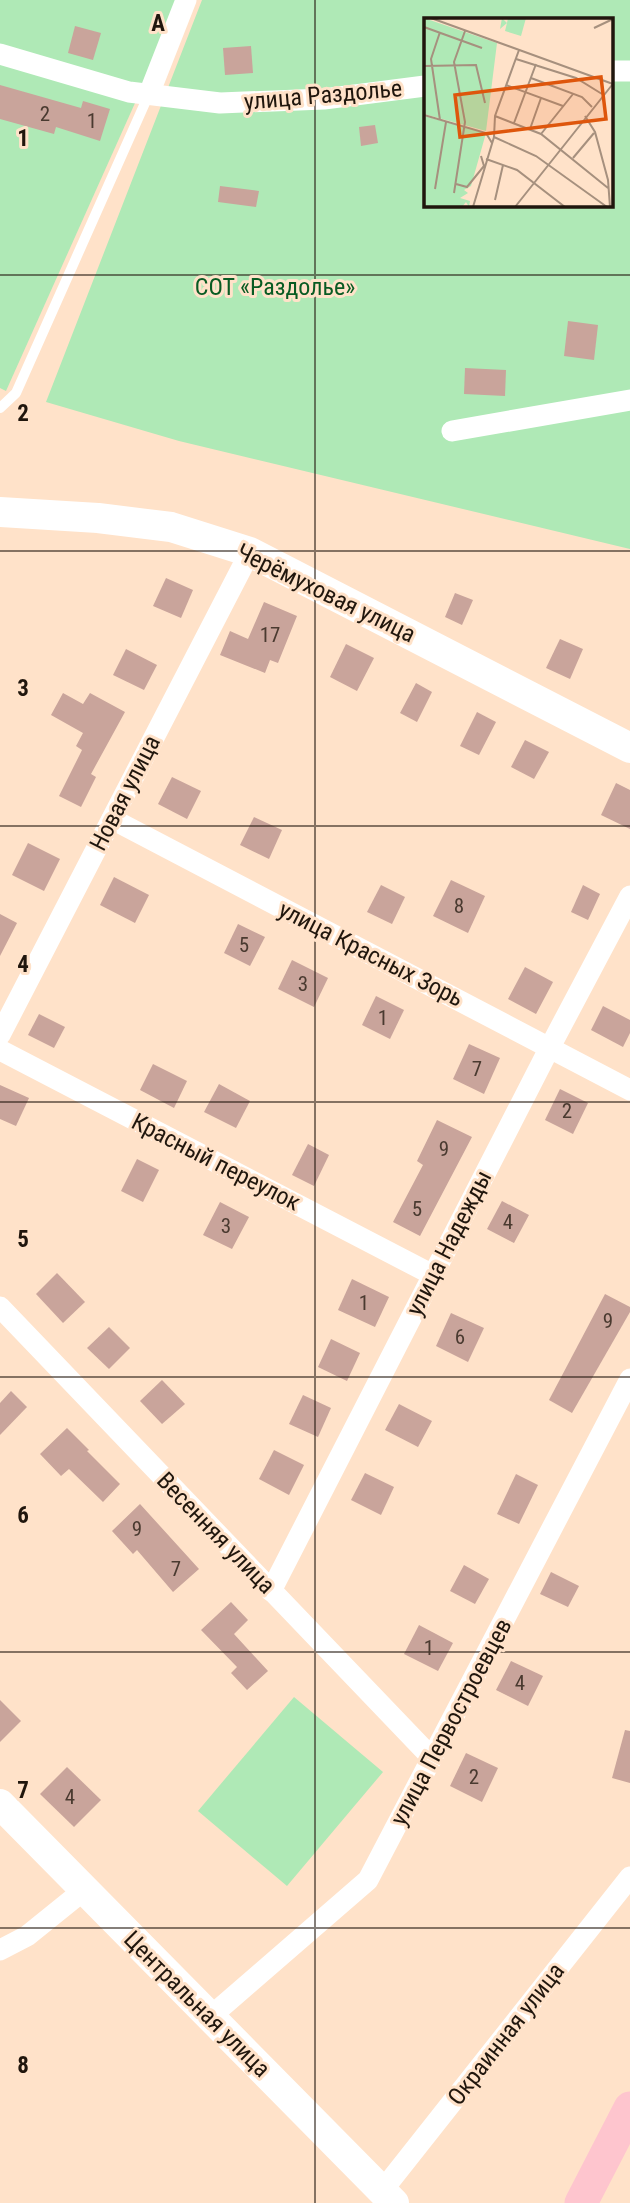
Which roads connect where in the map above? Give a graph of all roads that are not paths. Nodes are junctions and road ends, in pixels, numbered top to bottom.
1 (187, 0) edge
2 (0, 54) edge
3 (612, 71) edge
4 (630, 71) edge
5 (424, 86) edge
6 (139, 93) junction
7 (630, 400) edge
8 (0, 408) edge
9 (452, 431) dead end
10 (0, 512) edge
11 (250, 552) junction
12 (630, 748) edge
13 (111, 819) junction
14 (630, 896) edge
15 (0, 1035) edge
16 (550, 1047) junction
17 (0, 1050) edge
18 (630, 1090) edge
19 (433, 1275) junction
20 (0, 1307) edge
21 (630, 1379) edge
22 (271, 1591) junction
23 (432, 1758) junction
24 (0, 1804) edge
25 (630, 1877) edge
26 (84, 1890) junction
27 (0, 1950) edge
28 (210, 2017) junction
29 (630, 2108) edge
30 (388, 2197) edge
31 (581, 2203) edge

1 - 6 street
2 - 6 street, улица Раздолье
3 - 4 street
5 - 6 street, улица Раздолье
6 - 8 lane
7 - 9 street
10 - 11 street, Черёмуховая улица
11 - 12 street, Черёмуховая улица
11 - 13 street, Новая улица
13 - 15 street, Новая улица
13 - 16 street, улица Красных Зорь
14 - 16 street, улица Надежды
16 - 18 street, улица Красных Зорь
16 - 19 street, улица Надежды
17 - 19 street, Красный переулок
19 - 22 street, улица Надежды
20 - 22 street, Весенняя улица
21 - 23 street, улица Первостроевцев
22 - 23 street, Весенняя улица
23 - 28 street, улица Первостроевцев
24 - 26 street, Центральная улица
25 - 30 street, Окраинная улица
26 - 27 street
26 - 28 street, Центральная улица
28 - 30 street, Центральная улица
29 - 31 main road

